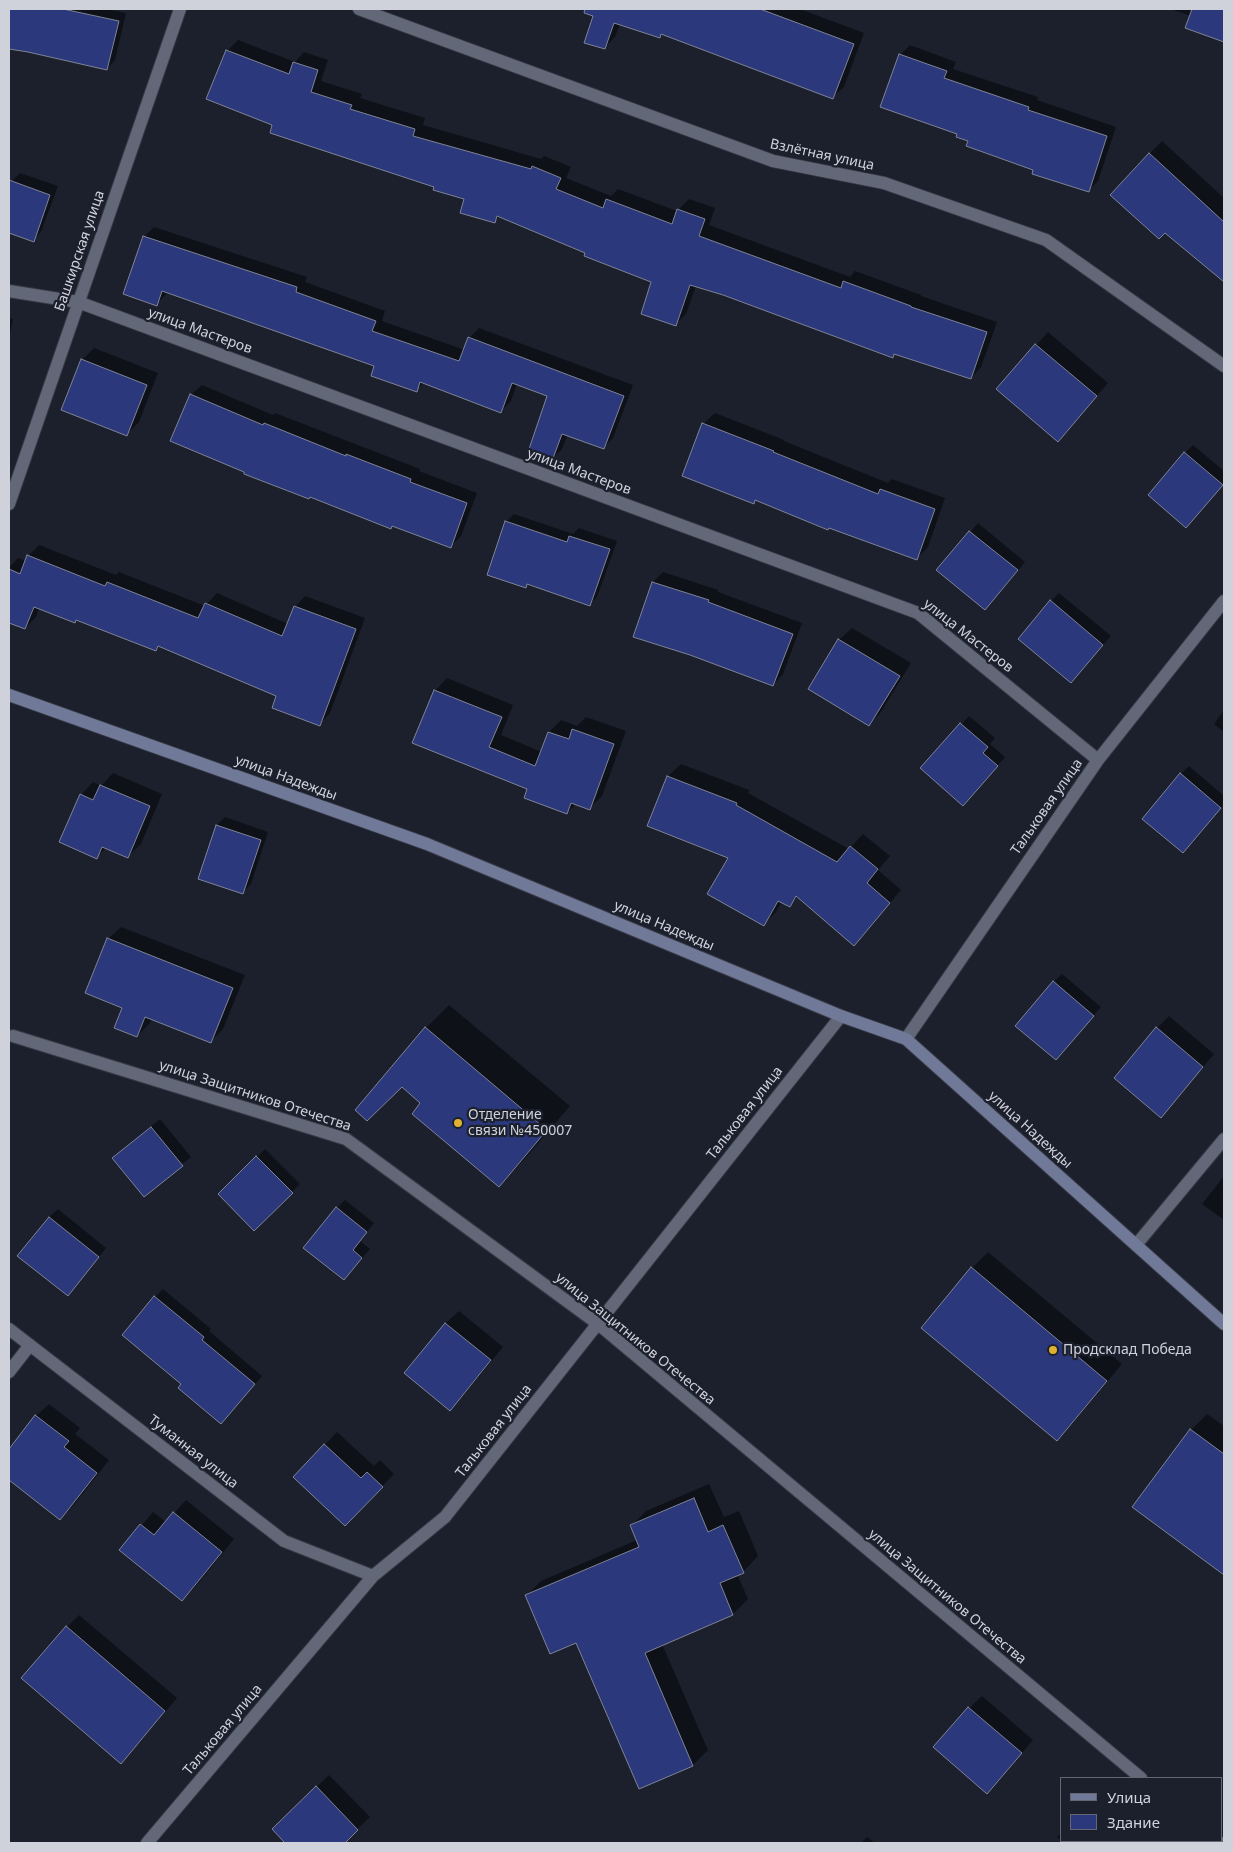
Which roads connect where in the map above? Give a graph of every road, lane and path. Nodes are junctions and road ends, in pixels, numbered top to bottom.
1 (180, 9) edge
2 (359, 9) edge
3 (9, 291) edge
4 (78, 302) junction
5 (1224, 366) edge
6 (9, 504) edge
7 (1224, 600) edge
8 (9, 695) edge
9 (1098, 760) junction
10 (841, 1016) junction
11 (13, 1036) dead end
12 (906, 1038) junction
13 (1224, 1139) edge
14 (1136, 1245) junction
15 (598, 1324) junction
16 (1224, 1324) edge
17 (9, 1329) edge
18 (30, 1345) junction
19 (9, 1372) edge
20 (372, 1576) junction
21 (1140, 1777) edge
22 (147, 1843) edge

1 - 4 street, Башкирская улица
2 - 5 street, Взлётная улица
3 - 4 street, улица Мастеров
4 - 6 street, Башкирская улица
4 - 9 street, улица Мастеров
7 - 9 street, Тальковая улица
8 - 10 street, улица Надежды
9 - 12 street, Тальковая улица
10 - 12 street, улица Надежды
10 - 15 street, Тальковая улица
11 - 15 street, улица Защитников Отечества
12 - 14 street, улица Надежды
13 - 14 street
14 - 16 street, улица Надежды
15 - 20 street, Тальковая улица
15 - 21 street, улица Защитников Отечества
17 - 18 street, Туманная улица
18 - 19 street
18 - 20 street, Туманная улица
20 - 22 street, Тальковая улица

